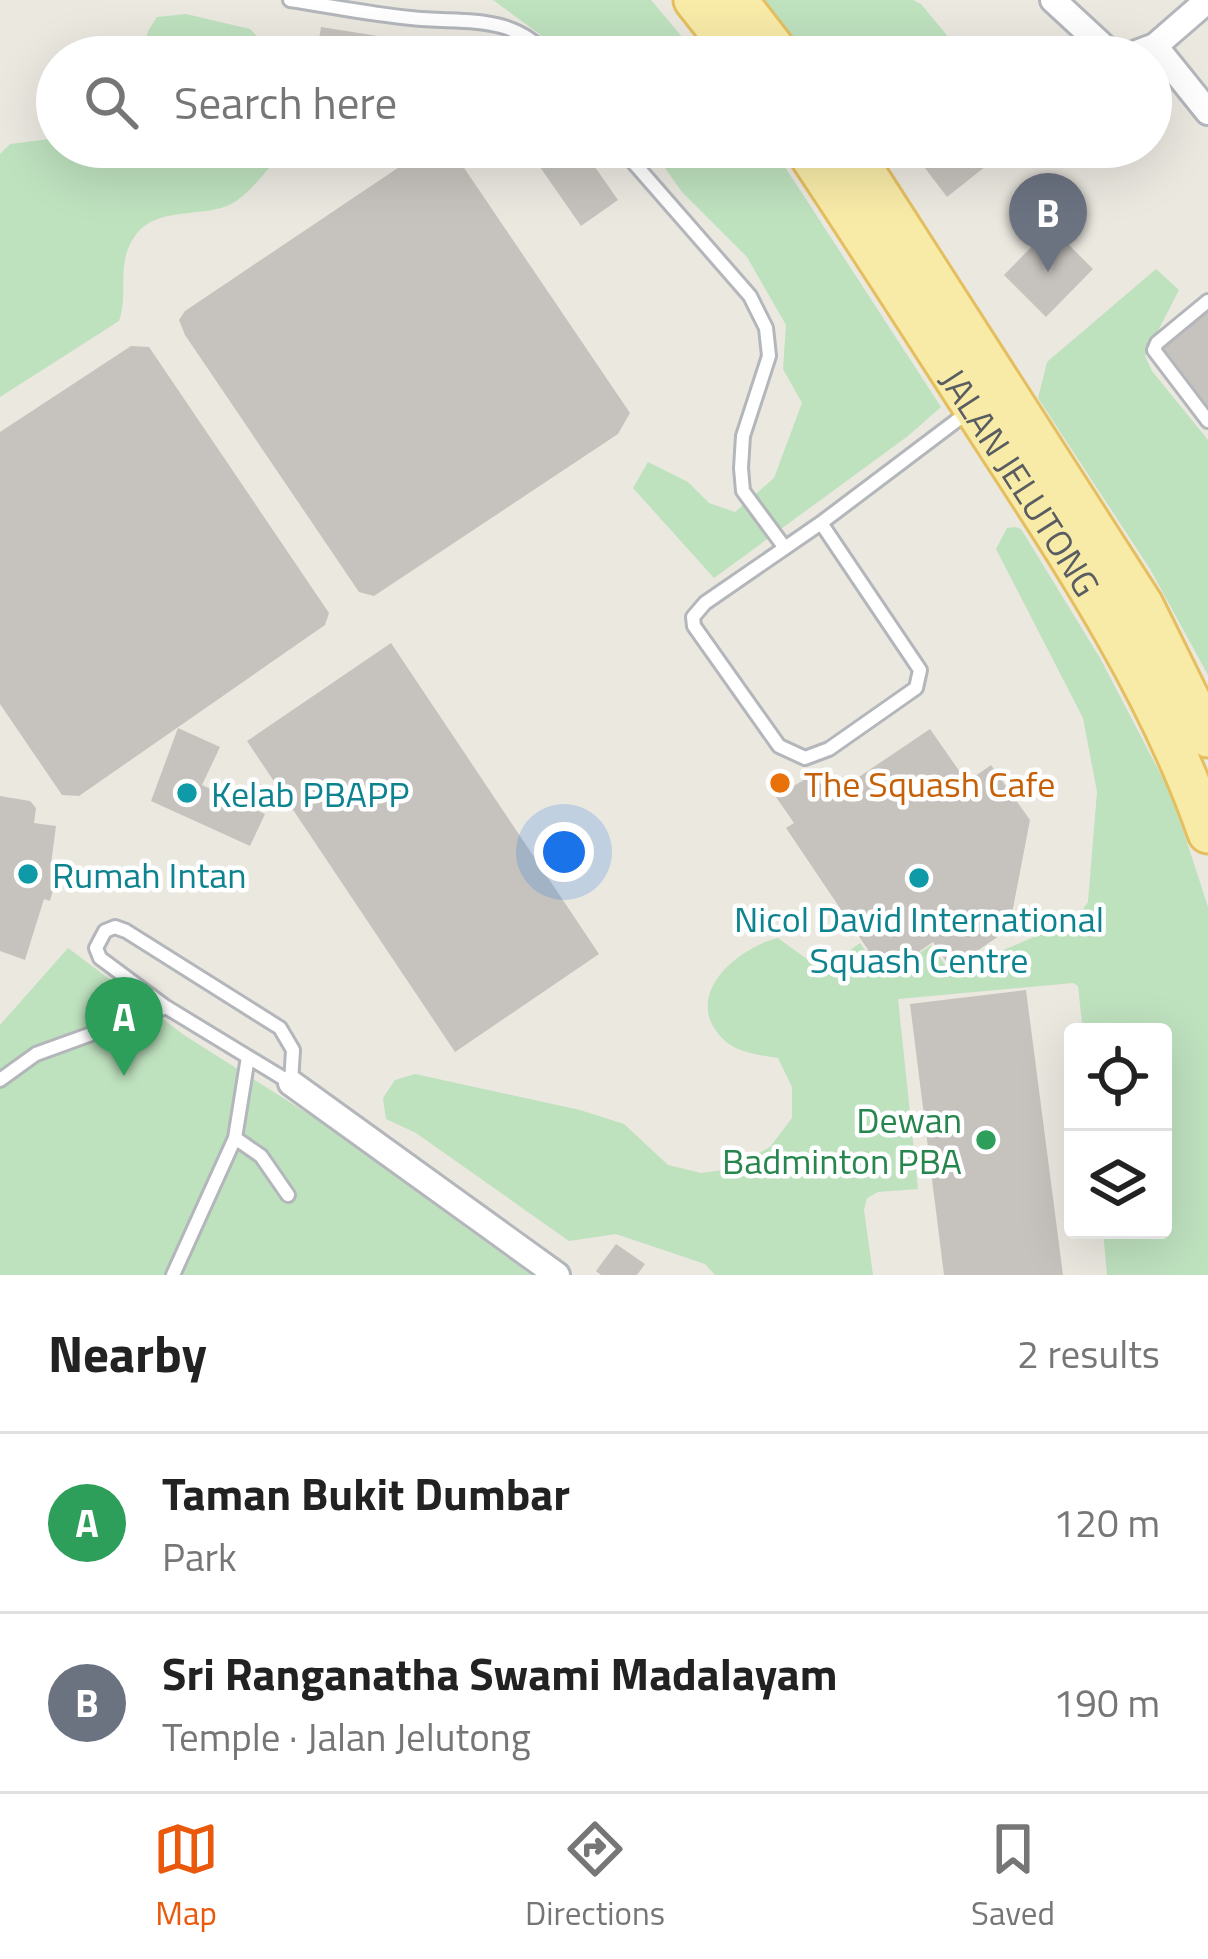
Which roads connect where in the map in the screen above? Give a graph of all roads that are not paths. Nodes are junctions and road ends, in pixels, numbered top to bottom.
1 (290, 0) edge
2 (694, 0) edge
3 (737, 0) edge
4 (1053, 0) edge
5 (1208, 0) edge
6 (528, 36) edge
7 (722, 36) edge
8 (765, 36) edge
9 (1092, 36) edge
10 (1167, 36) edge
11 (1172, 67) edge
12 (1208, 112) edge
13 (638, 168) edge
14 (818, 168) edge
15 (862, 168) edge
16 (1208, 301) edge
17 (974, 407) junction
18 (1208, 421) edge
19 (821, 523) junction
20 (784, 548) junction
21 (1208, 736) edge
22 (1208, 833) edge
23 (166, 1007) junction
24 (248, 1057) junction
25 (0, 1080) edge
26 (291, 1083) junction
27 (235, 1138) junction
28 (288, 1195) dead end
29 (173, 1275) edge
30 (556, 1275) edge

1 - 6 lane
2 - 7 main road
3 - 8 main road
4 - 9 street
5 - 10 street
11 - 12 street
13 - 20 lane
14 - 17 main road, JALAN JELUTONG
15 - 21 main road, JALAN JELUTONG
16 - 18 lane
17 - 19 lane
17 - 22 main road, JALAN JELUTONG
19 - 20 lane
19 - 20 lane
23 - 24 lane
23 - 25 lane
23 - 26 lane
24 - 26 lane
24 - 27 lane
26 - 30 street
27 - 28 lane
27 - 29 lane

